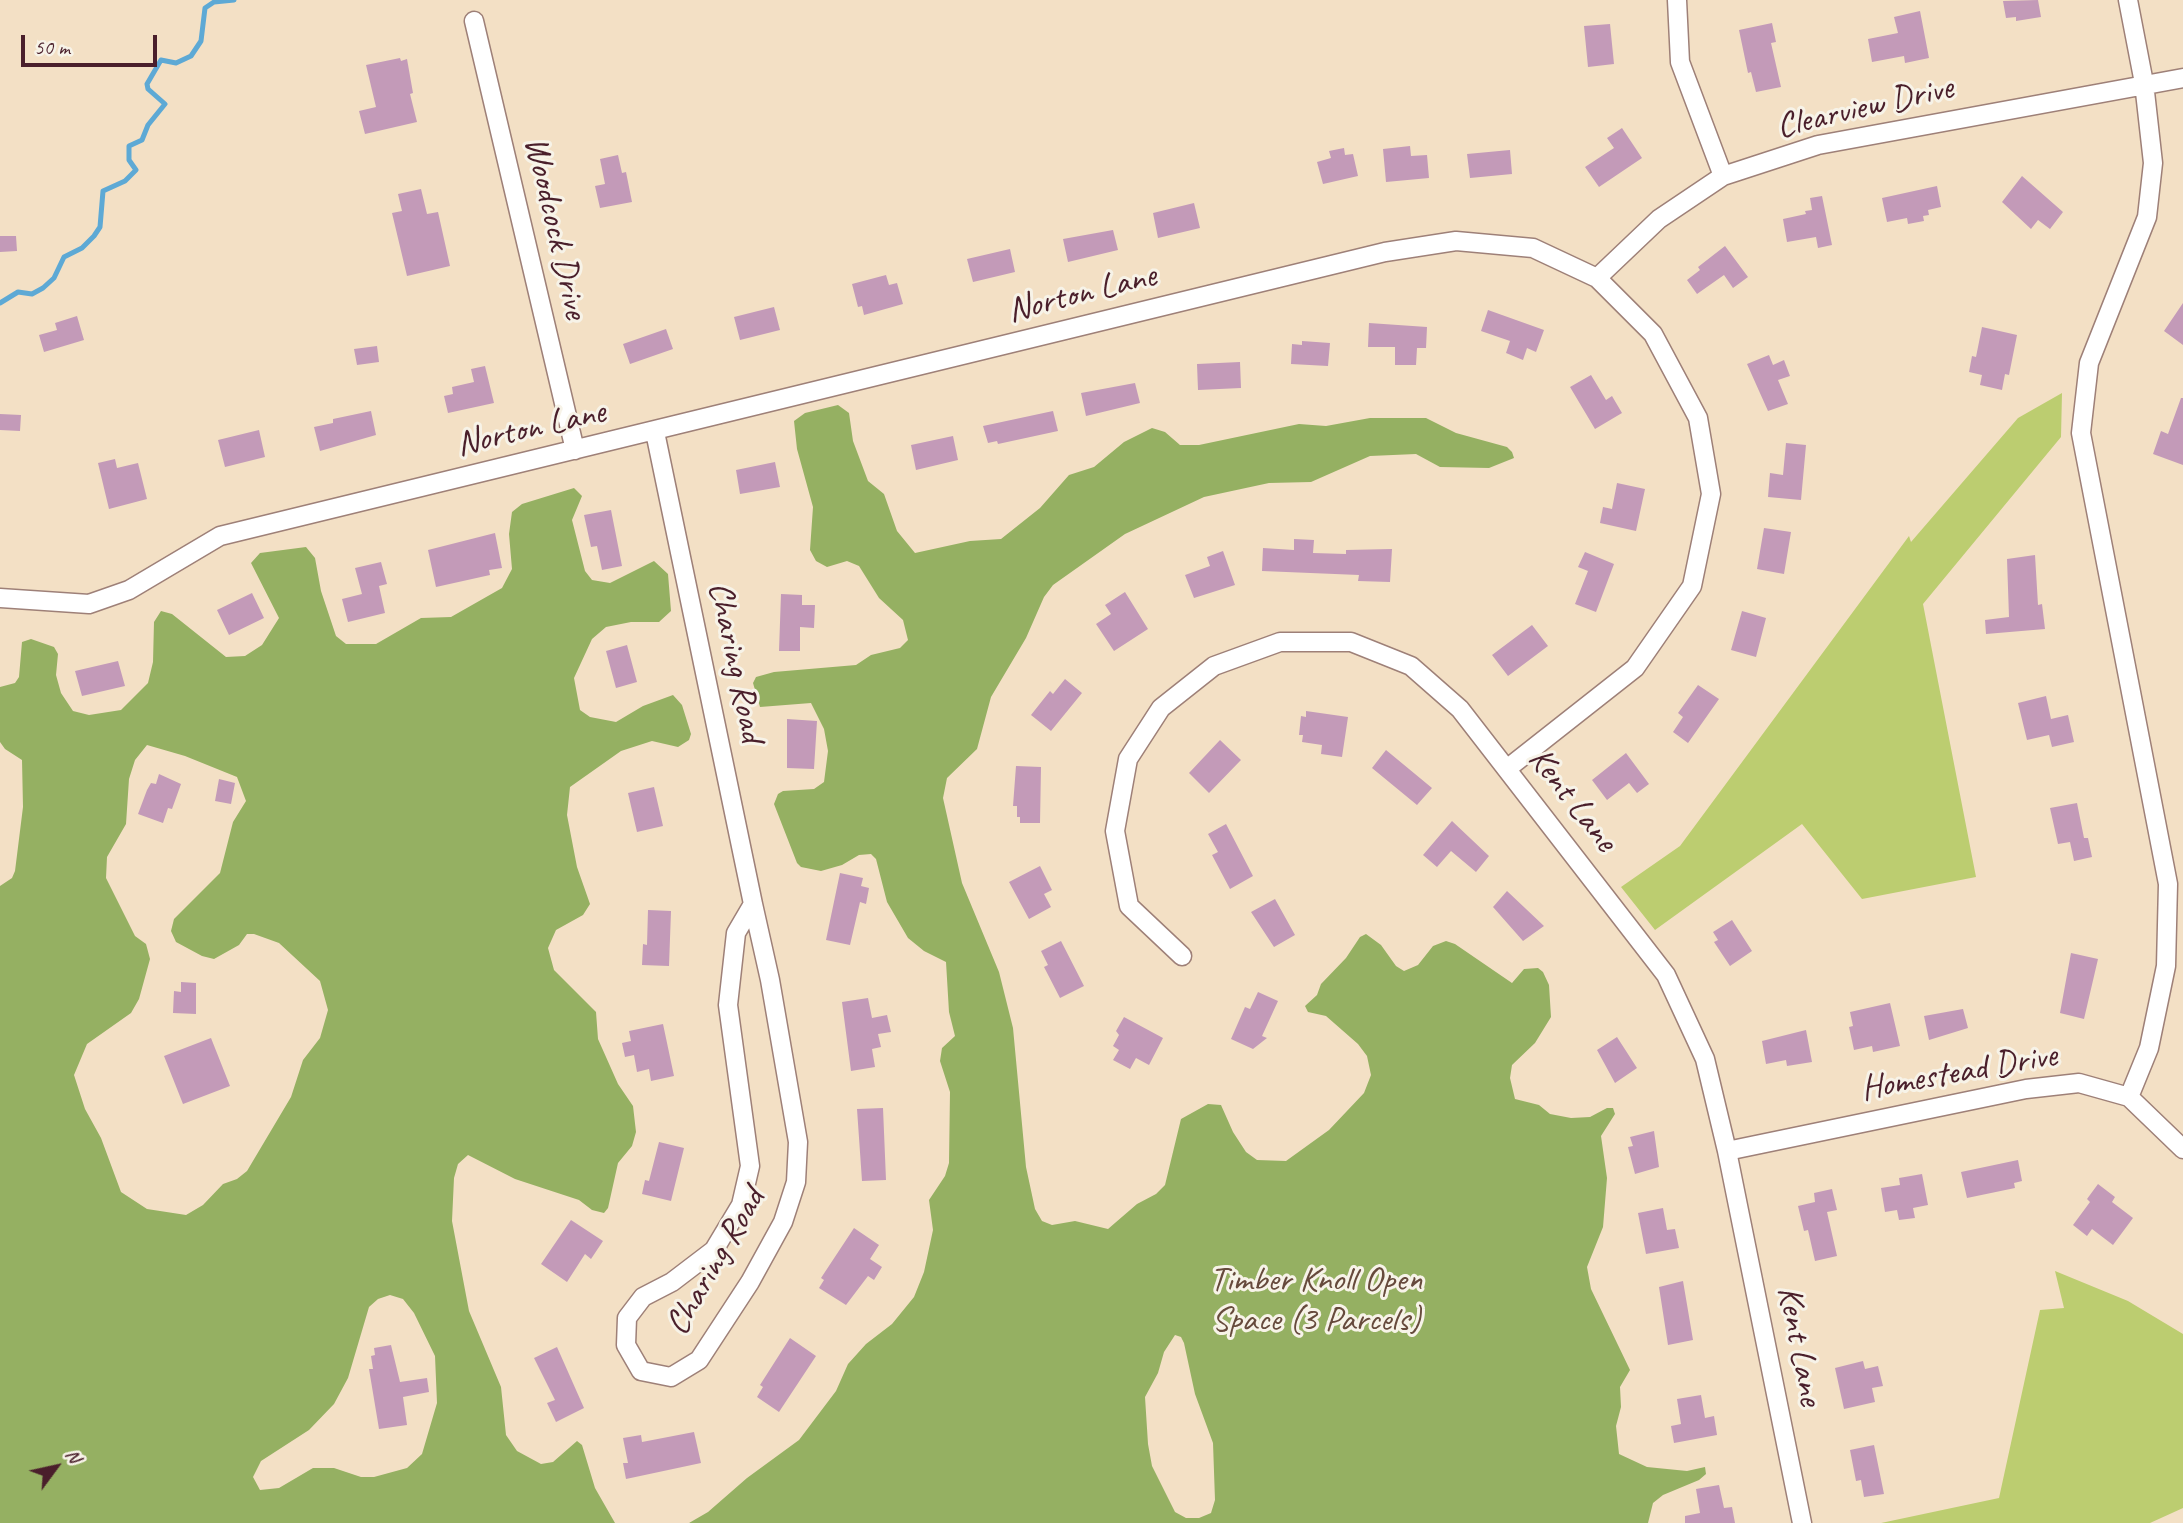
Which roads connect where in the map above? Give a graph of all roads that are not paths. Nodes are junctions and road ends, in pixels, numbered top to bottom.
1 (1677, 0) edge
2 (2129, 0) edge
3 (474, 21) dead end
4 (2183, 78) edge
5 (2144, 83) junction
6 (1723, 176) junction
7 (1597, 278) junction
8 (655, 432) junction
9 (575, 450) junction
10 (0, 598) edge
11 (1508, 768) junction
12 (753, 904) junction
13 (1182, 956) dead end
14 (2129, 1097) junction
15 (2183, 1149) edge
16 (1727, 1151) junction
17 (1802, 1523) edge

1 - 6 street
2 - 5 street
3 - 9 street, Woodcock Drive
4 - 5 street, Clearview Drive
5 - 6 street, Clearview Drive
5 - 14 street
6 - 7 street, Clearview Drive
7 - 8 street, Norton Lane
7 - 11 street, Norton Lane
8 - 9 street, Norton Lane
8 - 12 street, Charing Road
9 - 10 street, Norton Lane
11 - 13 street, Kent Lane
11 - 16 street, Kent Lane
12 - 12 street, Charing Road
14 - 15 street, Homestead Drive
14 - 16 street, Homestead Drive
16 - 17 street, Kent Lane

